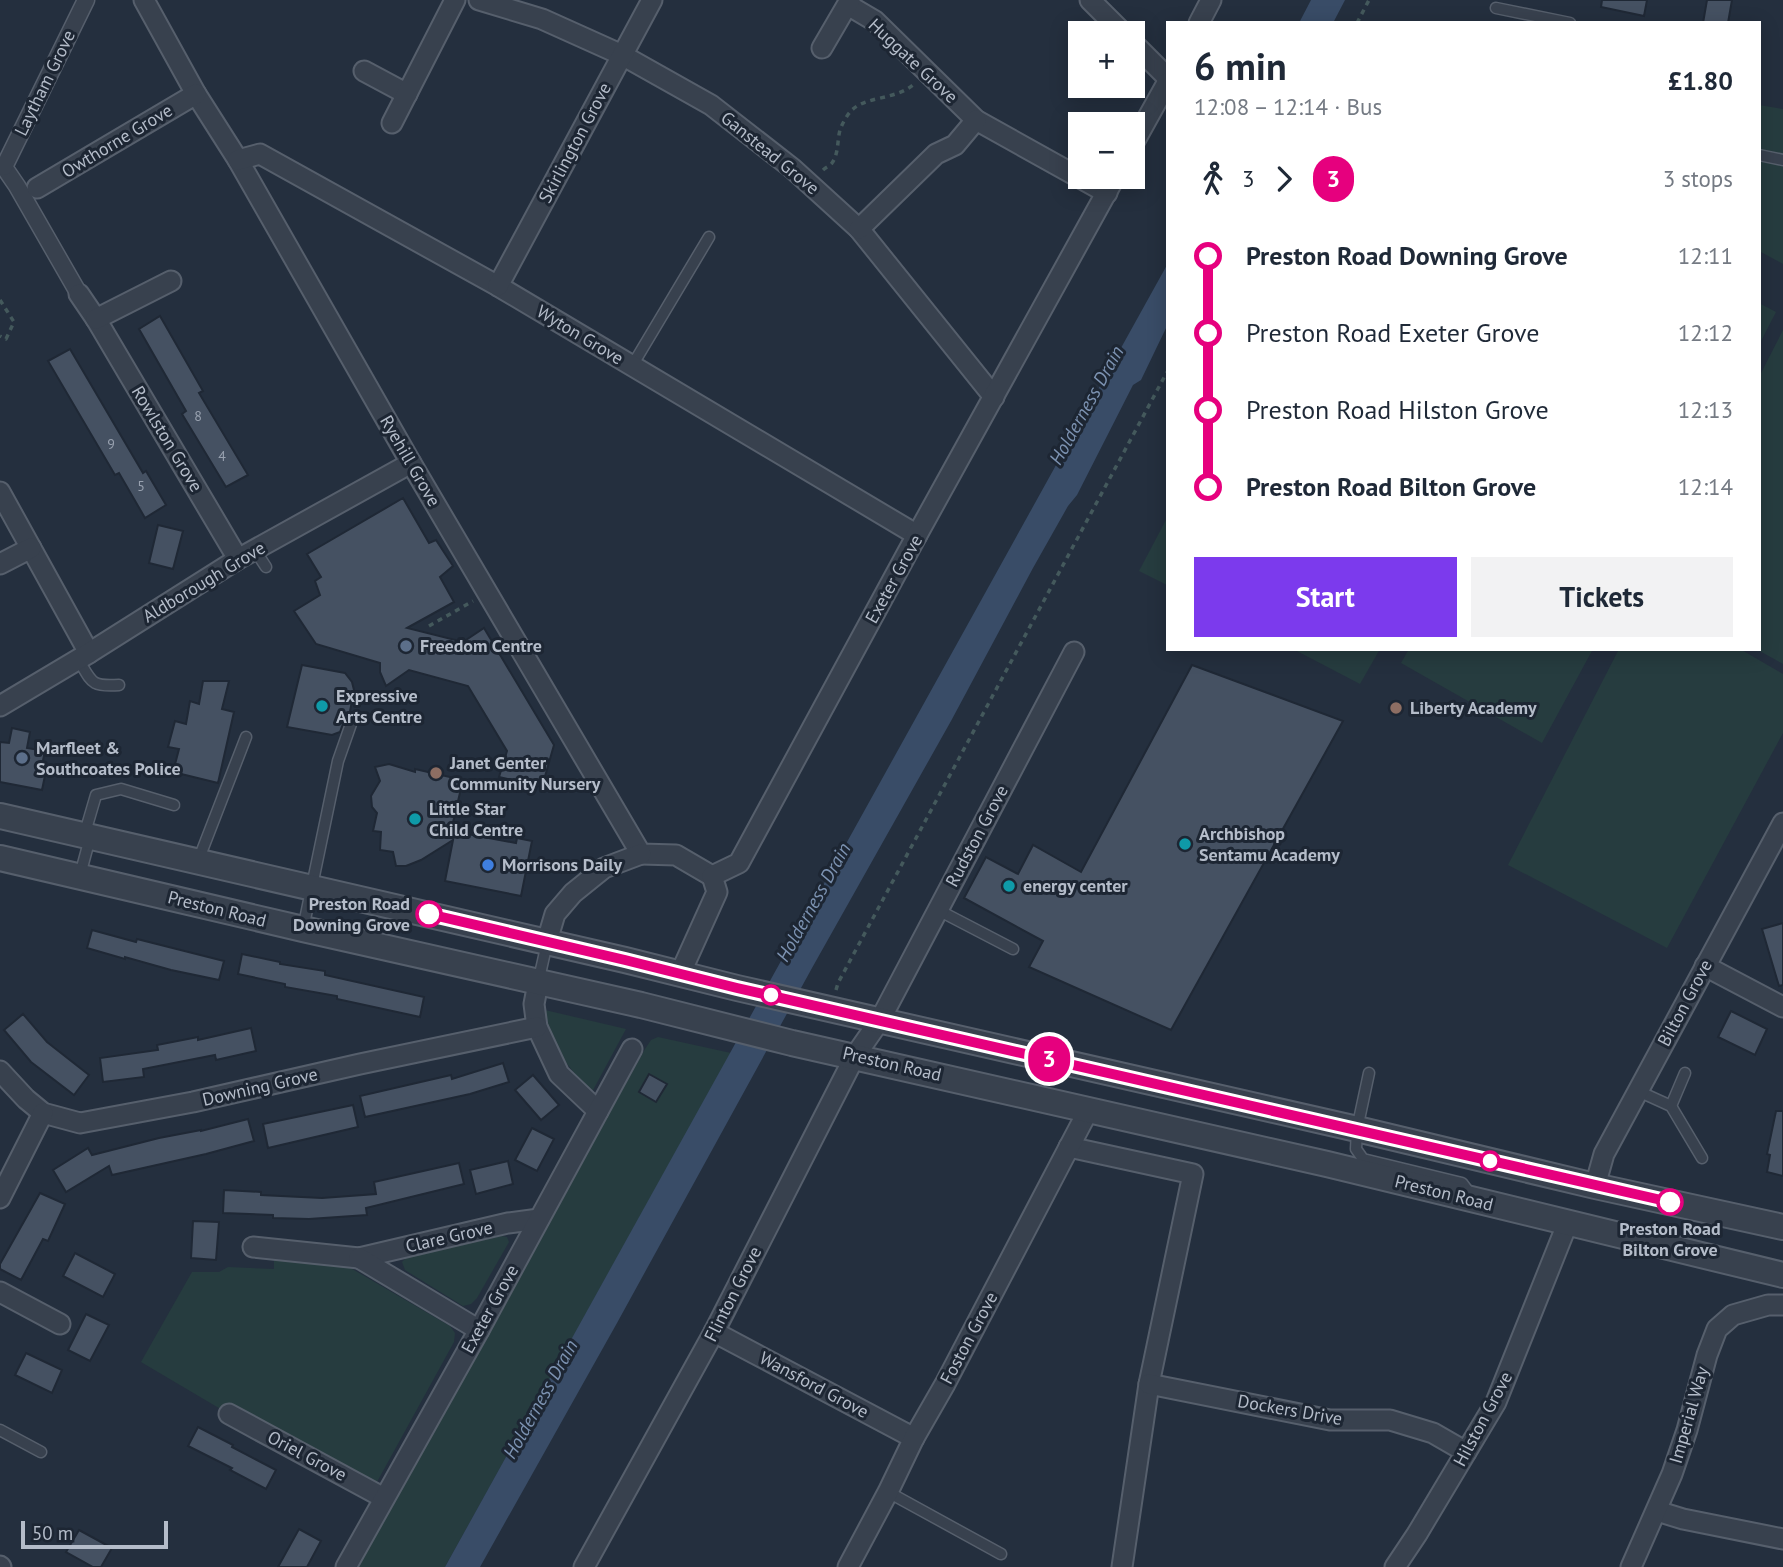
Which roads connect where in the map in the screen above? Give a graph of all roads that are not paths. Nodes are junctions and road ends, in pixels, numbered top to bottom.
1 (86, 0) edge
2 (144, 0) edge
3 (455, 0) edge
4 (479, 0) edge
5 (652, 0) edge
6 (1090, 0) edge
7 (1211, 0) edge
8 (849, 3) edge
9 (1496, 8) dead end
10 (1111, 21) edge
11 (1200, 21) edge
12 (1560, 21) edge
13 (822, 48) dead end
14 (622, 55) junction
15 (1145, 55) edge
16 (364, 71) dead end
17 (1166, 76) edge
18 (1166, 85) edge
19 (196, 94) junction
20 (407, 94) junction
21 (976, 120) junction
22 (392, 123) dead end
23 (1145, 123) edge
24 (1761, 155) edge
25 (237, 160) junction
26 (1783, 160) edge
27 (1068, 164) edge
28 (2, 166) edge
29 (37, 188) dead end
30 (1109, 189) edge
31 (859, 229) junction
32 (709, 236) dead end
33 (171, 281) dead end
34 (498, 286) junction
35 (79, 294) joint
36 (96, 319) junction
37 (632, 366) junction
38 (994, 397) junction
39 (411, 463) junction
40 (0, 492) edge
41 (917, 535) junction
42 (31, 548) junction
43 (247, 554) junction
44 (0, 564) edge
45 (266, 567) dead end
46 (1074, 652) dead end
47 (84, 656) junction
48 (119, 685) dead end
49 (0, 706) edge
50 (351, 724) dead end
51 (246, 737) dead end
52 (174, 805) dead end
53 (0, 816) edge
54 (1783, 823) edge
55 (87, 837) junction
56 (641, 854) junction
57 (0, 858) edge
58 (198, 862) junction
59 (80, 875) junction
60 (712, 877) junction
61 (312, 887) junction
62 (938, 910) junction
63 (303, 929) junction
64 (547, 941) junction
65 (1013, 949) dead end
66 (1705, 965) junction
67 (680, 974) junction
68 (538, 983) junction
69 (1783, 1007) edge
70 (880, 1020) junction
71 (537, 1027) junction
72 (632, 1049) dead end
73 (855, 1056) junction
74 (0, 1071) edge
75 (1369, 1073) dead end
76 (1685, 1073) dead end
77 (1638, 1091) junction
78 (1671, 1106) junction
79 (1089, 1109) junction
80 (598, 1111) junction
81 (43, 1113) junction
82 (1357, 1129) junction
83 (1069, 1147) junction
84 (1702, 1158) dead end
85 (1595, 1186) junction
86 (0, 1198) edge
87 (1476, 1200) junction
88 (539, 1219) junction
89 (1568, 1222) junction
90 (1783, 1227) edge
91 (253, 1247) dead end
92 (359, 1258) junction
93 (1783, 1275) edge
94 (0, 1293) edge
95 (1783, 1305) edge
96 (60, 1324) dead end
97 (479, 1330) junction
98 (714, 1332) junction
99 (1149, 1384) junction
100 (229, 1414) dead end
101 (0, 1430) edge
102 (914, 1438) junction
103 (41, 1452) dead end
104 (1466, 1452) junction
105 (888, 1492) junction
106 (384, 1498) junction
107 (1657, 1511) junction
108 (1783, 1539) edge
109 (1001, 1554) dead end
110 (346, 1567) edge
111 (584, 1567) edge
112 (848, 1567) edge
113 (1122, 1567) edge
114 (1395, 1567) edge
115 (1631, 1567) edge

1 - 28 street, Laytham Grove
2 - 19 street, Ryehill Grove
3 - 20 street
4 - 14 street, Ganstead Grove
5 - 14 street, Skirlington Grove
6 - 10 street
7 - 11 street
8 - 13 street, Huggate Grove
8 - 21 street, Huggate Grove
9 - 12 lane
14 - 31 street, Ganstead Grove
14 - 34 street, Skirlington Grove
15 - 17 street
16 - 20 street
18 - 23 street
19 - 25 street, Ryehill Grove
19 - 29 street, Owthorne Grove
20 - 22 street
21 - 27 street, Huggate Grove
21 - 31 street
24 - 26 lane
25 - 34 street, Wyton Grove
25 - 39 street, Ryehill Grove
28 - 35 street, Rowlston Grove
30 - 38 street, Exeter Grove
31 - 38 street, Ganstead Grove
32 - 37 lane
33 - 36 street
34 - 37 street, Wyton Grove
35 - 36 street, Rowlston Grove
36 - 43 street, Rowlston Grove
37 - 41 street, Wyton Grove
38 - 41 street, Exeter Grove
39 - 43 street, Aldborough Grove
39 - 56 street, Ryehill Grove
40 - 42 street
41 - 60 street, Exeter Grove
42 - 44 street
42 - 47 street
43 - 45 lane
43 - 47 street, Aldborough Grove
46 - 62 street, Rudston Grove
47 - 48 lane
47 - 49 street, Aldborough Grove
50 - 61 lane
51 - 58 lane
52 - 55 lane
53 - 55 street
54 - 66 street, Bilton Grove
55 - 58 street
55 - 59 lane
56 - 60 street
56 - 64 street
57 - 59 street, Preston Road
58 - 61 street
59 - 63 street, Preston Road
60 - 67 street
61 - 63 lane
61 - 64 street
62 - 65 lane
62 - 70 street, Rudston Grove
63 - 68 street, Preston Road
64 - 67 street
64 - 68 lane
66 - 69 street
66 - 77 street, Bilton Grove
67 - 70 street
68 - 71 street
68 - 73 street, Preston Road
70 - 73 street, Flinton Grove
70 - 82 street
71 - 80 street
71 - 81 street, Downing Grove
72 - 80 street, Exeter Grove
73 - 79 street, Preston Road
73 - 98 street, Flinton Grove
74 - 81 street, Downing Grove
75 - 82 lane
76 - 78 lane
77 - 78 lane
77 - 85 street, Bilton Grove
78 - 84 lane
79 - 83 street, Foston Grove
79 - 87 street, Preston Road
80 - 88 street, Exeter Grove
81 - 86 street
82 - 85 street
82 - 87 lane
83 - 99 street
83 - 102 street, Foston Grove
85 - 90 street
87 - 89 street, Preston Road
88 - 92 street, Clare Grove
88 - 97 street, Exeter Grove
89 - 93 street, Preston Road
89 - 104 street, Hilston Grove
91 - 92 street, Clare Grove
92 - 97 street, Clare Grove
94 - 96 street
95 - 107 street, Imperial Way
97 - 106 street, Exeter Grove
98 - 102 street, Wansford Grove
98 - 111 street, Flinton Grove
99 - 104 street, Dockers Drive
99 - 113 street
100 - 106 street, Oriel Grove
101 - 103 lane
102 - 105 street, Foston Grove
104 - 114 street, Hilston Grove
105 - 109 lane
105 - 112 street, Foston Grove
106 - 110 street, Exeter Grove
107 - 108 street
107 - 115 street, Imperial Way

